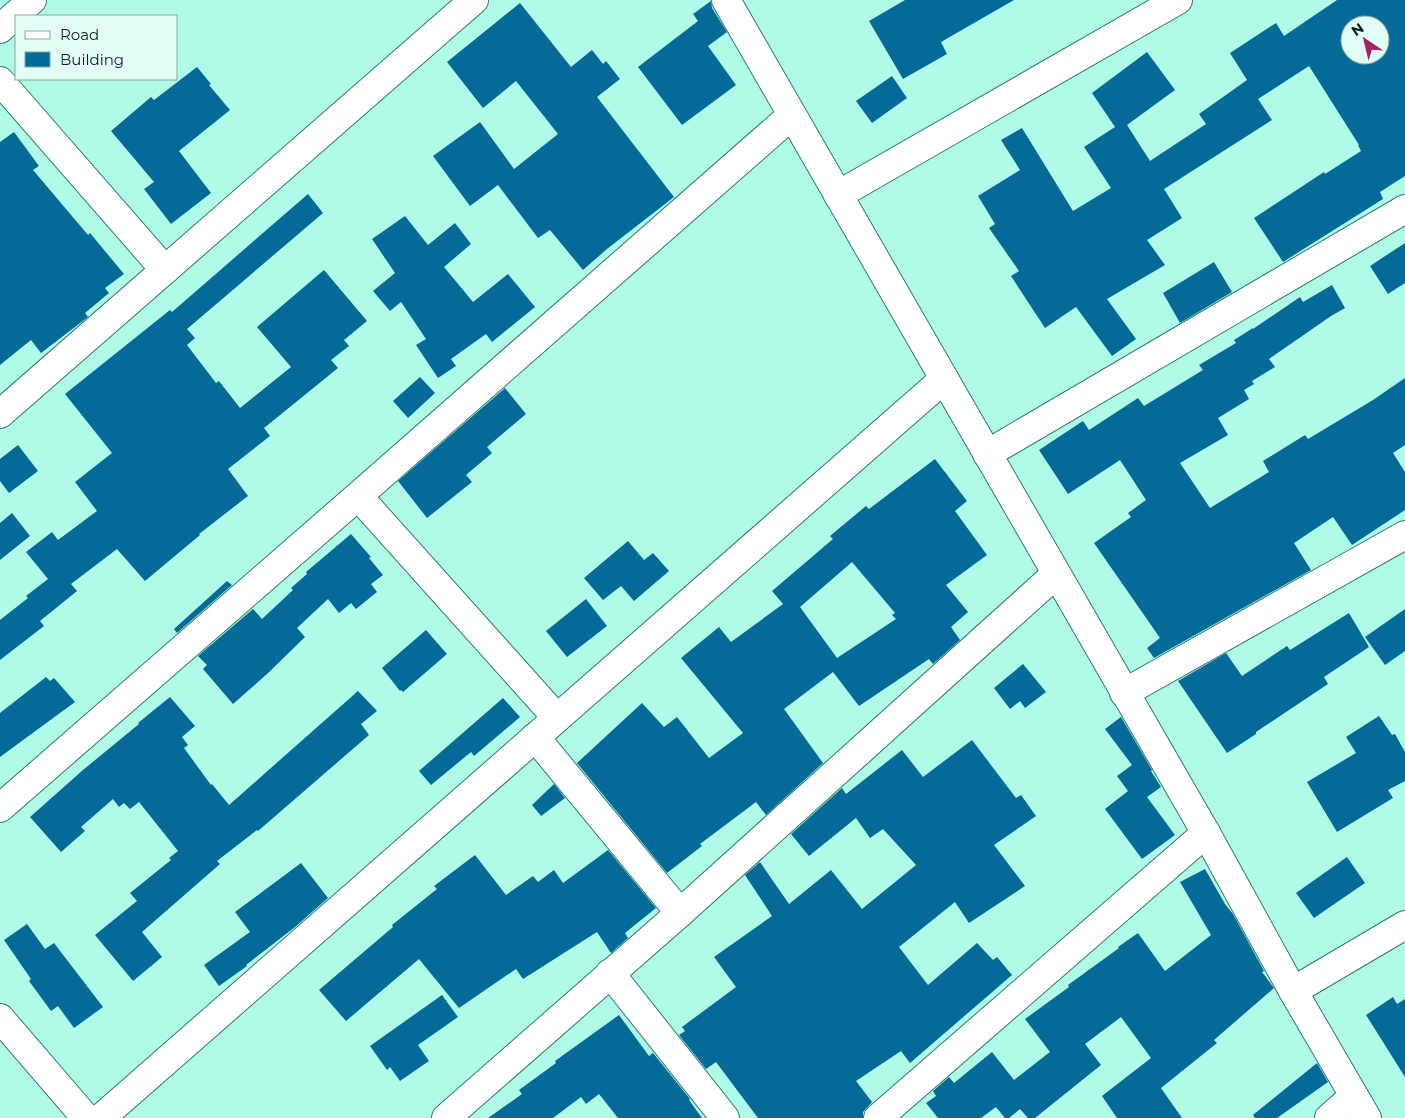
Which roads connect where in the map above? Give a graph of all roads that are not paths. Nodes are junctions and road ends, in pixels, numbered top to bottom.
1 (32, 0) edge
2 (474, 0) edge
3 (726, 0) edge
4 (1178, 0) edge
5 (0, 28) edge
6 (0, 81) edge
7 (792, 115) junction
8 (838, 195) junction
9 (1405, 209) edge
10 (165, 270) junction
11 (944, 379) junction
12 (0, 414) edge
13 (987, 454) junction
14 (358, 496) junction
15 (1405, 535) edge
16 (1056, 574) junction
17 (1124, 693) junction
18 (557, 718) junction
19 (535, 738) junction
20 (0, 808) edge
21 (1206, 833) junction
22 (680, 913) junction
23 (1405, 925) edge
24 (610, 974) junction
25 (1293, 991) junction
26 (0, 1018) edge
27 (1361, 1107) edge
28 (86, 1118) edge
29 (101, 1118) edge
30 (446, 1118) edge
31 (725, 1118) edge
32 (878, 1118) edge
33 (1329, 1118) edge

1 - 5 street
2 - 10 street
3 - 7 street
4 - 8 street
6 - 10 street
7 - 8 street
7 - 14 street
8 - 11 street
9 - 13 street
10 - 12 street
11 - 13 street
11 - 18 street
13 - 16 street
14 - 18 street
14 - 20 street
15 - 17 street
16 - 17 street
16 - 22 street
17 - 21 street
18 - 19 street
19 - 22 street
19 - 29 street
21 - 25 street
21 - 32 street
22 - 24 street
23 - 25 street
24 - 30 street
24 - 31 street
25 - 27 street
26 - 28 street
27 - 33 street

